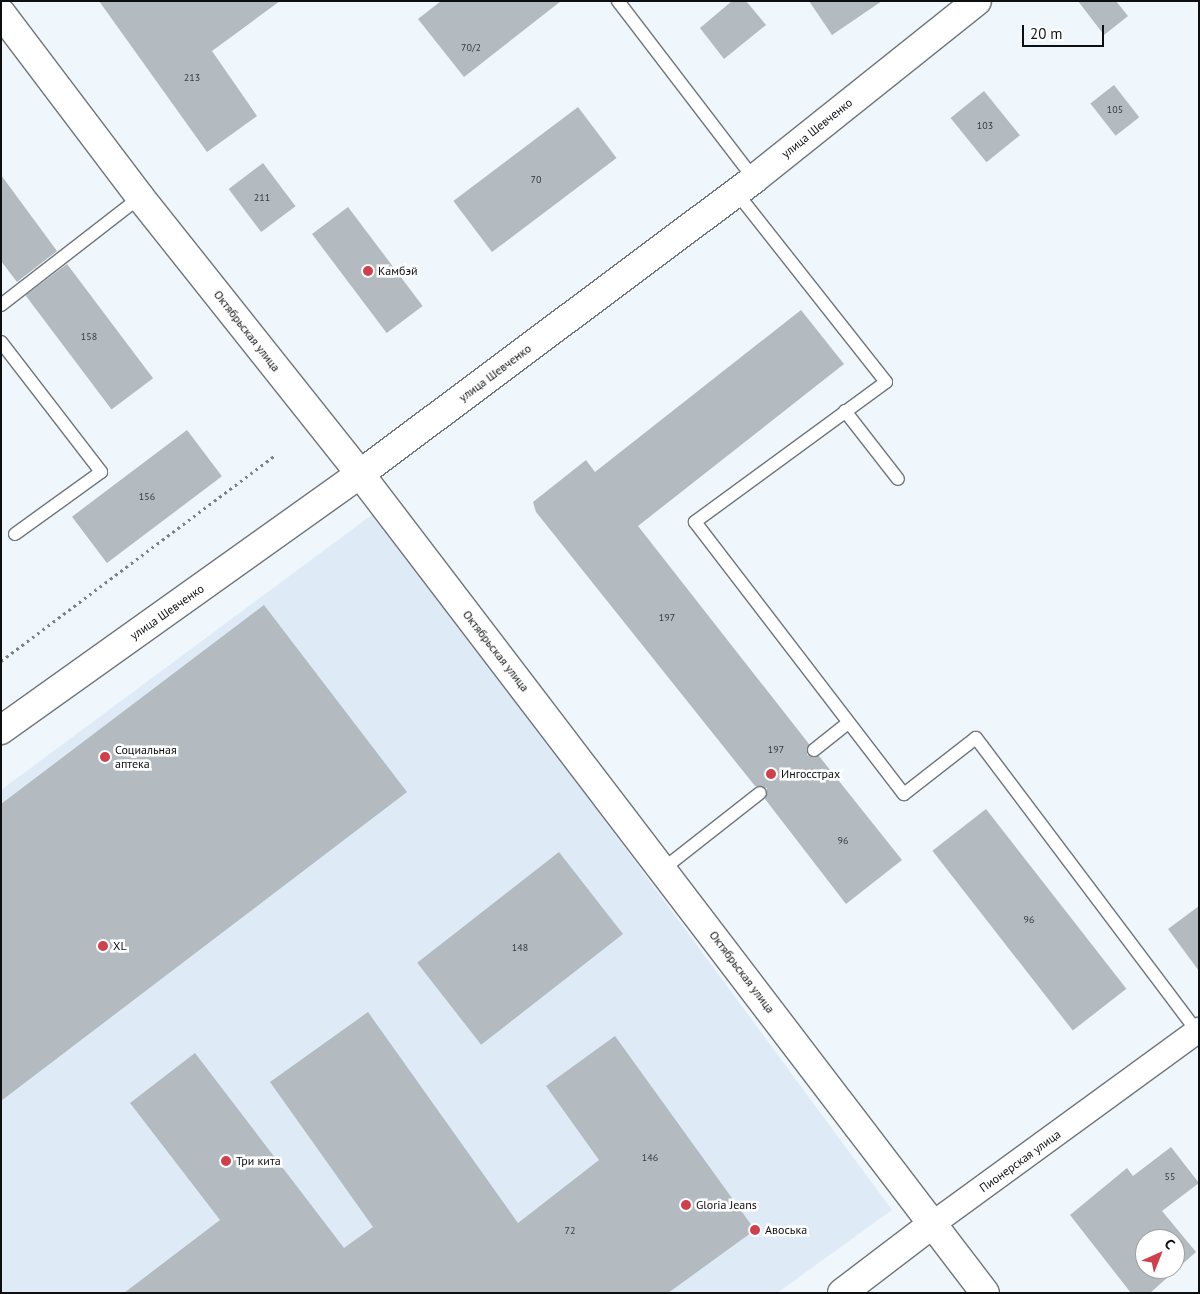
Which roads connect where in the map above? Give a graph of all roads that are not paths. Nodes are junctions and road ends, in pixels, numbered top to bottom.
1 (618, 1) edge
2 (977, 1) edge
3 (1, 13) edge
4 (745, 185) junction
5 (140, 197) junction
6 (1, 304) edge
7 (1, 342) edge
8 (845, 412) junction
9 (360, 474) junction
10 (898, 479) dead end
11 (15, 534) dead end
12 (848, 723) junction
13 (1, 730) edge
14 (814, 750) dead end
15 (760, 793) dead end
16 (663, 869) junction
17 (1198, 1031) edge
18 (934, 1223) junction
19 (842, 1293) edge
20 (986, 1293) edge

1 - 4 lane
2 - 4 main road, улица Шевченко
3 - 5 main road, Октябрьская улица
4 - 8 lane
4 - 9 main road, улица Шевченко
5 - 6 lane
5 - 9 main road, Октябрьская улица
7 - 11 lane
8 - 10 lane
8 - 12 lane
9 - 13 main road, улица Шевченко
9 - 16 main road, Октябрьская улица
12 - 14 lane
12 - 17 lane
15 - 16 lane
16 - 18 main road, Октябрьская улица
17 - 18 street, Пионерская улица
18 - 19 main road, Пионерская улица
18 - 20 main road, Октябрьская улица

